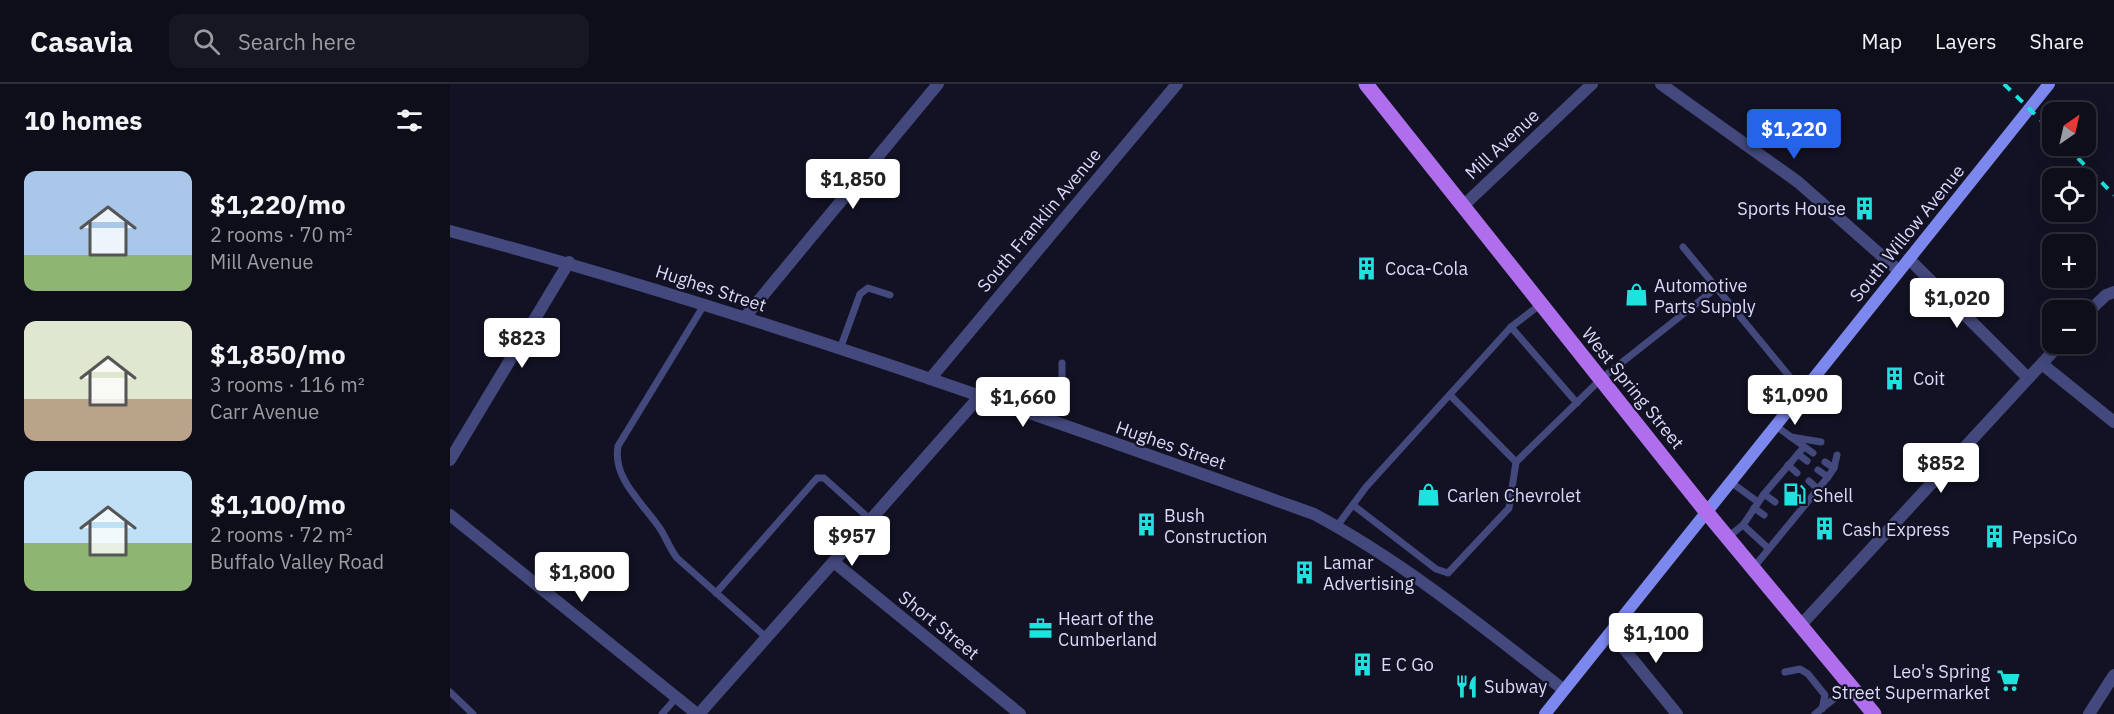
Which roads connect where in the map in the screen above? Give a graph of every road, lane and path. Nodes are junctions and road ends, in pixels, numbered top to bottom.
1 (938, 84) edge
2 (1177, 84) edge
3 (1366, 84) edge
4 (1592, 84) edge
5 (1661, 84) edge
6 (2049, 84) edge
7 (1463, 206) junction
8 (450, 231) edge
9 (1683, 248) dead end
10 (1909, 259) junction
11 (569, 262) junction
12 (1899, 271) junction
13 (1716, 288) junction
14 (2114, 292) edge
15 (890, 295) dead end
16 (704, 304) junction
17 (1541, 304) junction
18 (2096, 305) edge
19 (745, 317) junction
20 (1511, 327) junction
21 (840, 349) junction
22 (2051, 354) edge
23 (1062, 363) dead end
24 (2042, 364) junction
25 (2027, 377) junction
26 (930, 380) junction
27 (1601, 380) junction
28 (1803, 393) junction
29 (1450, 395) junction
30 (979, 397) junction
31 (1577, 402) junction
32 (1044, 420) junction
33 (2114, 422) edge
34 (1776, 426) junction
35 (1791, 437) junction
36 (1821, 442) dead end
37 (1804, 447) junction
38 (1813, 453) dead end
39 (1798, 454) junction
40 (1837, 455) dead end
41 (450, 460) edge
42 (1807, 461) dead end
43 (1516, 462) junction
44 (1825, 462) dead end
45 (1788, 465) junction
46 (1834, 468) junction
47 (1818, 470) dead end
48 (1797, 473) dead end
49 (1828, 477) junction
50 (1809, 481) dead end
51 (1732, 483) junction
52 (1818, 489) junction
53 (1764, 494) junction
54 (1775, 502) dead end
55 (1353, 504) junction
56 (1756, 505) junction
57 (1786, 512) dead end
58 (1708, 514) junction
59 (450, 515) edge
60 (1764, 516) dead end
61 (1794, 519) junction
62 (872, 521) junction
63 (1743, 525) junction
64 (1337, 526) junction
65 (1775, 526) dead end
66 (1782, 531) junction
67 (1728, 537) junction
68 (1768, 548) junction
69 (835, 563) junction
70 (1754, 567) junction
71 (716, 593) junction
72 (1800, 626) junction
73 (1612, 634) junction
74 (767, 639) junction
75 (1785, 672) dead end
76 (2114, 675) edge
77 (1850, 686) junction
78 (1564, 690) junction
79 (450, 692) edge
80 (676, 698) junction
81 (1822, 709) junction
82 (473, 714) edge
83 (662, 714) edge
84 (698, 714) edge
85 (1020, 714) edge
86 (1545, 714) edge
87 (1677, 714) edge
88 (1815, 714) edge
89 (1874, 714) edge
90 (2089, 714) edge

1 - 19 street
2 - 26 street, South Franklin Avenue
3 - 7 main road, West Spring Street
4 - 7 street, Mill Avenue
5 - 12 street
6 - 10 main road, South Willow Avenue
7 - 17 main road, West Spring Street
8 - 11 street, Hughes Street
9 - 13 lane
10 - 12 main road, South Willow Avenue
10 - 25 street
11 - 16 street, Hughes Street
11 - 41 street
12 - 28 main road, South Willow Avenue
13 - 27 lane
13 - 28 lane
14 - 18 street
15 - 21 lane
16 - 19 street, Hughes Street
16 - 71 lane
17 - 20 lane
17 - 27 main road, West Spring Street
19 - 21 street, Hughes Street
20 - 29 lane
20 - 31 lane
21 - 26 street, Hughes Street
22 - 24 street
23 - 32 lane
24 - 25 street
24 - 33 street
25 - 72 street
26 - 30 street, Hughes Street
27 - 31 lane
27 - 58 main road, West Spring Street
28 - 34 main road, South Willow Avenue
29 - 43 lane
29 - 55 lane
30 - 32 street, Hughes Street
30 - 62 street
31 - 43 lane
32 - 64 street, Hughes Street
34 - 35 lane
34 - 51 main road, South Willow Avenue
35 - 36 lane
35 - 37 lane
37 - 38 lane
37 - 39 lane
39 - 42 lane
39 - 45 lane
40 - 46 lane
43 - 55 lane
44 - 46 lane
45 - 48 lane
45 - 53 lane
46 - 49 lane
47 - 49 lane
49 - 52 lane
50 - 52 lane
51 - 56 lane
51 - 58 main road, South Willow Avenue
52 - 61 lane
53 - 54 lane
53 - 56 lane
55 - 64 lane
56 - 60 lane
56 - 63 lane
57 - 61 lane
58 - 67 main road, West Spring Street
58 - 73 main road, South Willow Avenue
59 - 80 street
61 - 66 lane
62 - 69 street
62 - 71 lane
63 - 67 lane
63 - 68 lane
64 - 78 street, Hughes Street
65 - 66 lane
66 - 68 lane
67 - 70 main road, West Spring Street
68 - 70 lane
69 - 74 street
69 - 85 street, Short Street
70 - 72 main road, West Spring Street
71 - 74 lane
72 - 77 main road, West Spring Street
73 - 78 main road, South Willow Avenue
73 - 87 street
74 - 84 street
75 - 81 lane
76 - 90 street
77 - 81 lane
77 - 89 main road, West Spring Street
78 - 86 main road, South Willow Avenue
79 - 82 lane
80 - 83 lane
80 - 84 street
81 - 88 lane

